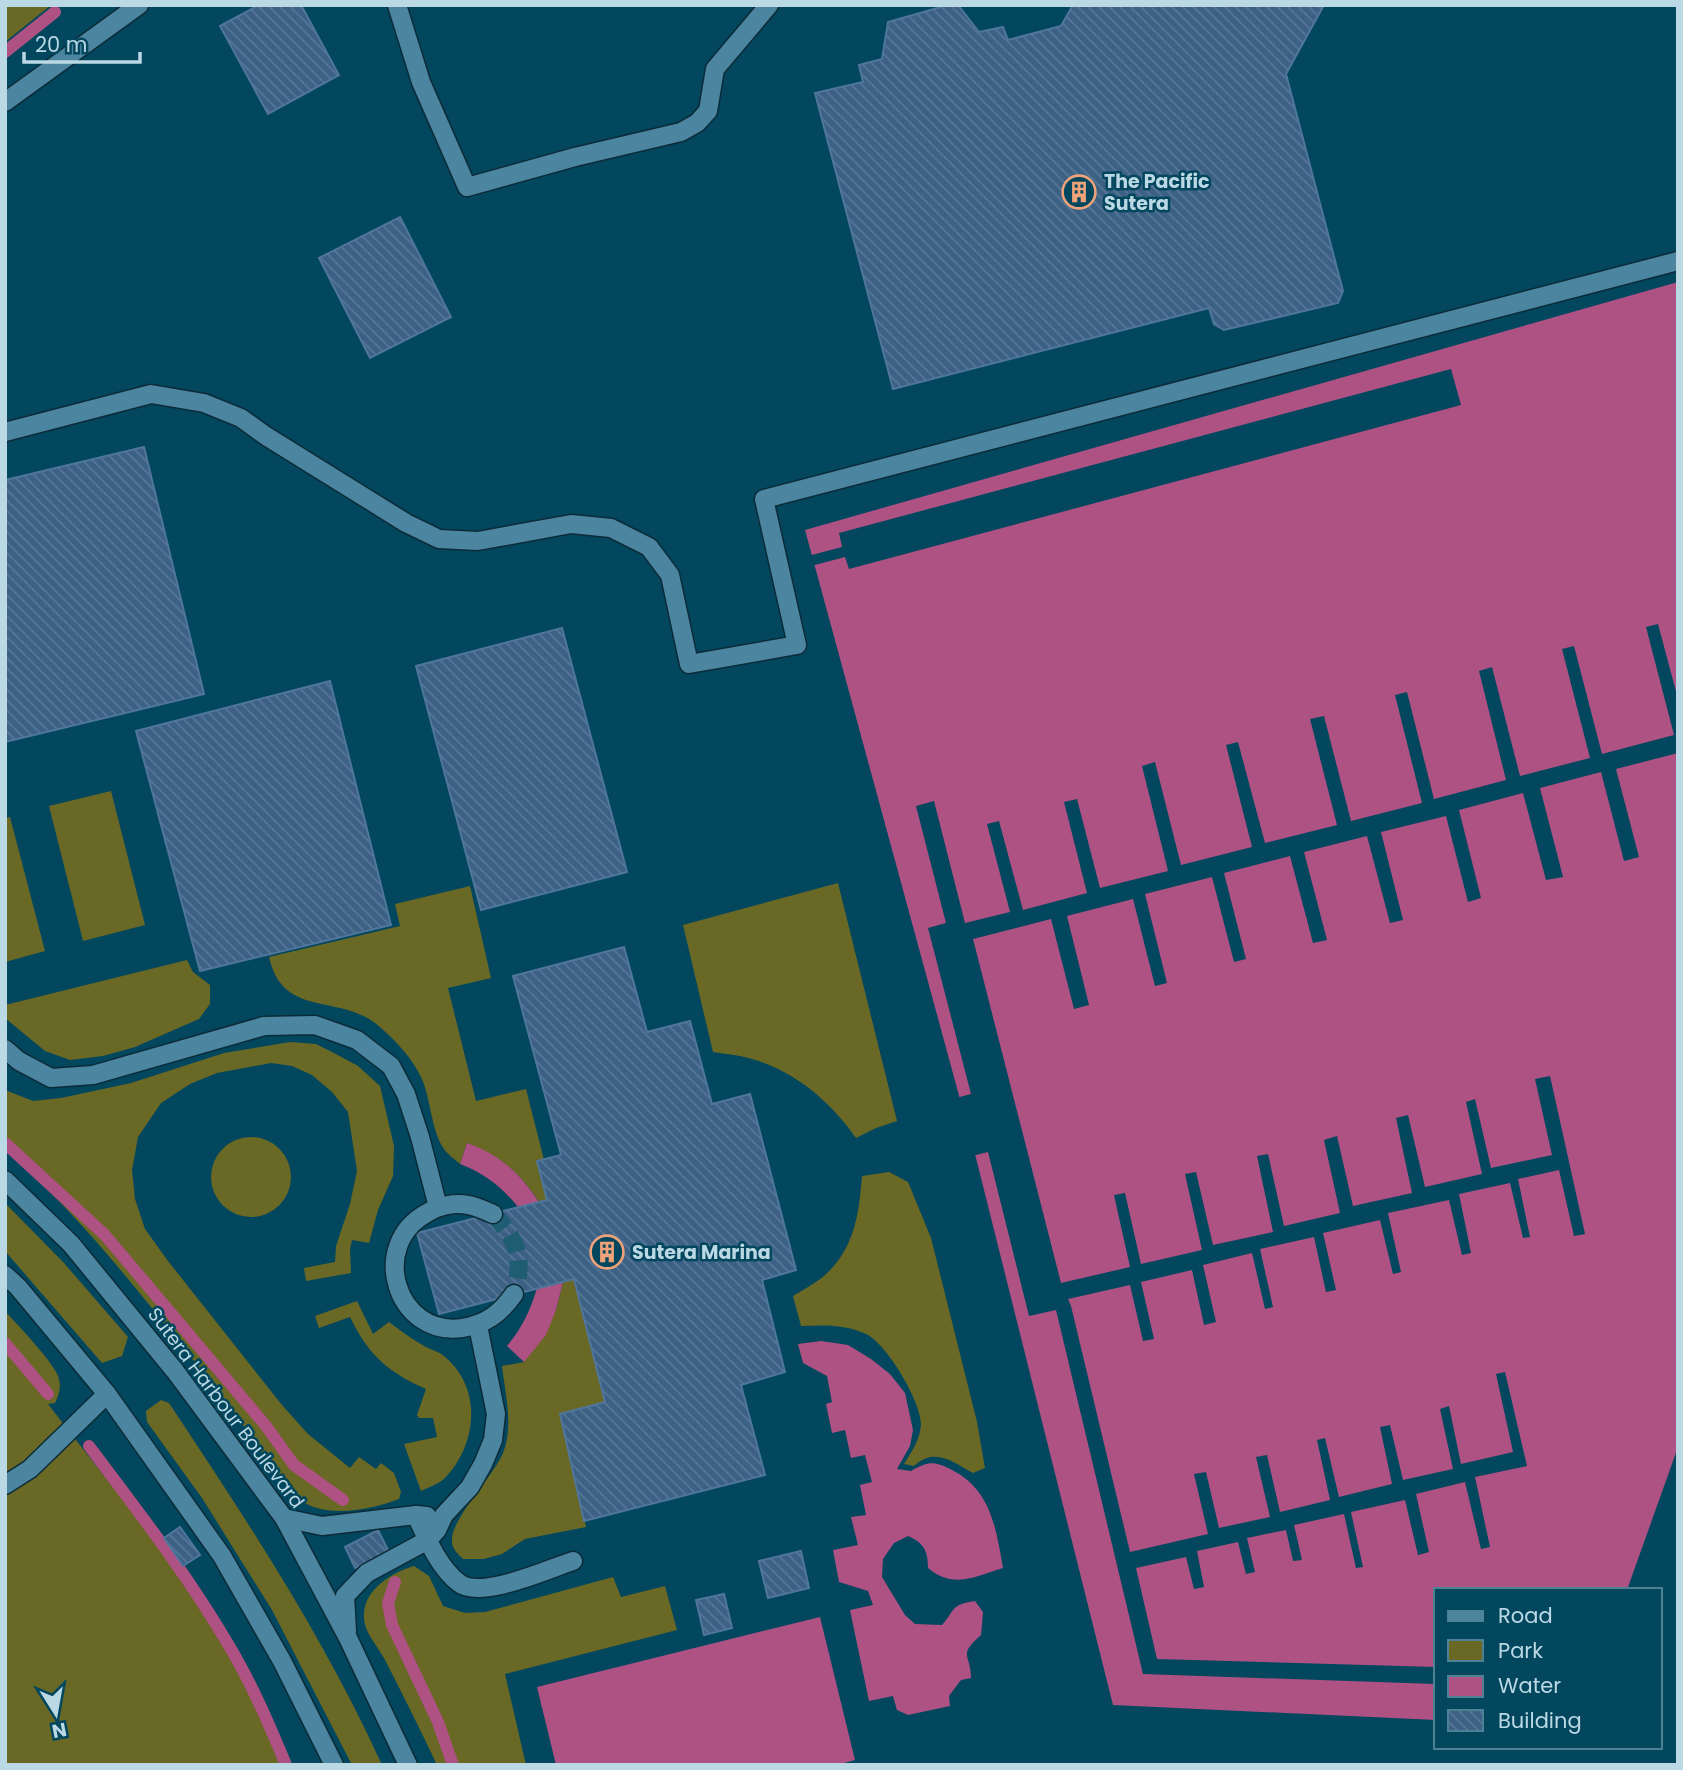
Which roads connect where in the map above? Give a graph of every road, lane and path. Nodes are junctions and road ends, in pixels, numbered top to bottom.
1 (139, 5) edge
2 (397, 5) edge
3 (769, 5) edge
4 (5, 102) edge
5 (1678, 261) edge
6 (5, 432) edge
7 (5, 1048) edge
8 (5, 1180) edge
9 (438, 1206) junction
10 (493, 1214) tunnel mouth
11 (5, 1275) edge
12 (514, 1294) tunnel mouth
13 (478, 1326) junction
14 (107, 1394) junction
15 (5, 1485) edge
16 (444, 1514) junction
17 (416, 1515) junction
18 (284, 1518) junction
19 (428, 1540) junction
20 (573, 1561) dead end
21 (348, 1638) junction
22 (334, 1765) edge
23 (408, 1765) edge

1 - 4 street
2 - 3 street
5 - 6 street
7 - 9 street
8 - 18 street, Sutera Harbour Boulevard
9 - 10 street
9 - 13 street
11 - 14 street
12 - 13 street
13 - 16 street
14 - 15 street
14 - 22 street
16 - 17 street
16 - 19 street
17 - 18 street
17 - 19 street
18 - 21 street, Sutera Harbour Boulevard
19 - 20 street
19 - 21 street
21 - 23 street, Sutera Harbour Boulevard

